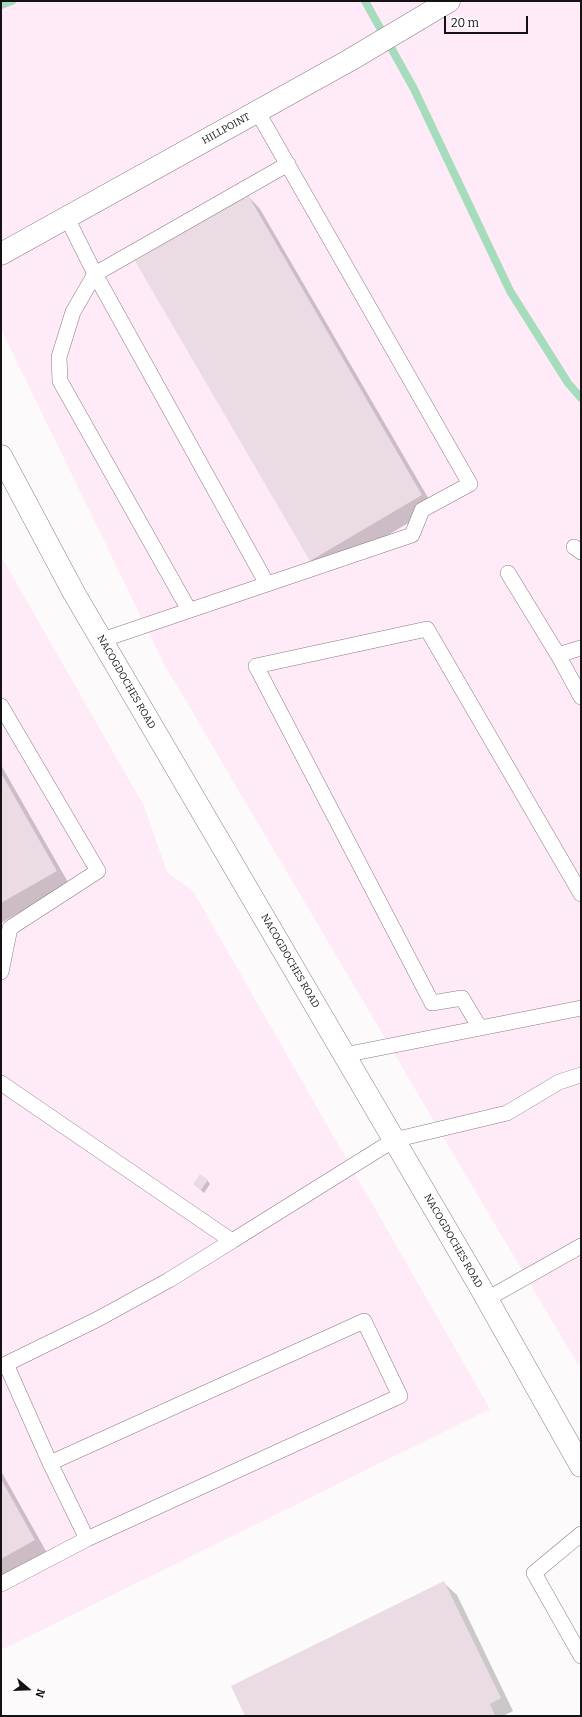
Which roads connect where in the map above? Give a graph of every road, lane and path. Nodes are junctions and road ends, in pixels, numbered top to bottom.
1 (449, 1) edge
2 (257, 111) junction
3 (288, 164) junction
4 (67, 218) junction
5 (1, 254) edge
6 (95, 274) junction
7 (1, 456) edge
8 (508, 573) dead end
9 (267, 584) junction
10 (189, 610) junction
11 (102, 640) junction
12 (581, 648) edge
13 (558, 655) junction
14 (581, 697) edge
15 (1, 706) edge
16 (581, 894) edge
17 (6, 930) edge
18 (1, 972) edge
19 (581, 1008) edge
20 (480, 1028) junction
21 (344, 1054) junction
22 (581, 1075) edge
23 (1, 1083) edge
24 (394, 1140) junction
25 (232, 1241) junction
26 (581, 1246) edge
27 (487, 1299) junction
28 (4, 1358) edge
29 (50, 1463) junction
30 (581, 1466) edge
31 (581, 1534) edge
32 (87, 1539) junction
33 (1, 1584) edge
34 (581, 1656) edge

1 - 2 main road, HILLPOINT
2 - 3 lane
2 - 4 main road, HILLPOINT
3 - 6 lane
3 - 9 lane
4 - 5 main road, HILLPOINT
4 - 6 lane
6 - 9 lane
6 - 10 lane
7 - 11 main road, NACOGDOCHES ROAD
8 - 13 lane
9 - 10 lane
10 - 11 lane
11 - 21 main road, NACOGDOCHES ROAD
12 - 13 lane
13 - 14 lane
15 - 17 lane
16 - 20 lane
17 - 18 lane
19 - 20 lane
20 - 21 lane
21 - 24 main road, NACOGDOCHES ROAD
22 - 24 lane
23 - 25 lane
24 - 25 lane
24 - 27 main road, NACOGDOCHES ROAD
25 - 28 lane
26 - 27 lane
27 - 30 main road, NACOGDOCHES ROAD
28 - 29 lane
29 - 32 lane
29 - 32 lane
31 - 34 lane
32 - 33 lane

